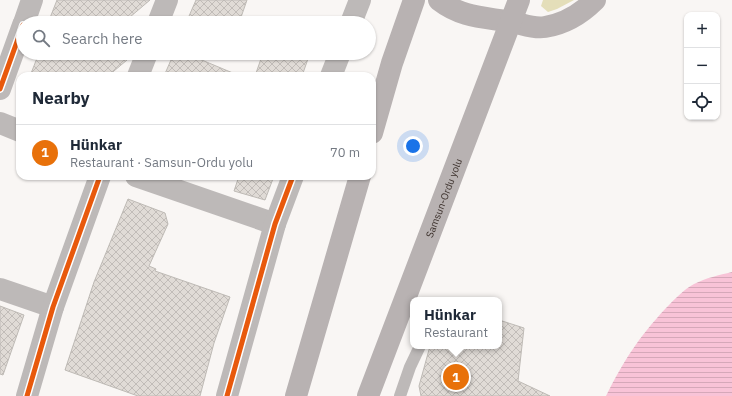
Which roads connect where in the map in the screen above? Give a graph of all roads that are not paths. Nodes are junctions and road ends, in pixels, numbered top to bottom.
1 (32, 0) edge
2 (167, 0) edge
3 (360, 0) edge
4 (414, 0) edge
5 (439, 0) edge
6 (519, 0) edge
7 (595, 0) edge
8 (26, 16) edge
9 (161, 16) edge
10 (354, 16) edge
11 (511, 22) junction
12 (16, 44) edge
13 (144, 60) edge
14 (337, 60) edge
15 (140, 72) edge
16 (333, 72) edge
17 (0, 89) edge
18 (376, 119) edge
19 (0, 123) edge
20 (16, 129) edge
21 (99, 180) edge
22 (148, 180) edge
23 (292, 180) edge
24 (359, 180) edge
25 (276, 224) junction
26 (0, 288) edge
27 (52, 307) junction
28 (419, 349) edge
29 (27, 396) edge
30 (227, 396) edge
31 (296, 396) edge
32 (368, 396) edge
33 (400, 396) edge

1 - 8 street
2 - 9 street
3 - 10 street
4 - 18 highway
5 - 11 highway
6 - 11 highway, Samsun-Ordu yolu
7 - 11 highway
11 - 32 highway, Samsun-Ordu yolu
12 - 17 street
13 - 15 street
14 - 16 street
19 - 20 street
21 - 27 street
22 - 25 street
23 - 25 street
24 - 31 highway
25 - 30 street
26 - 27 street
27 - 29 street
28 - 33 lane

